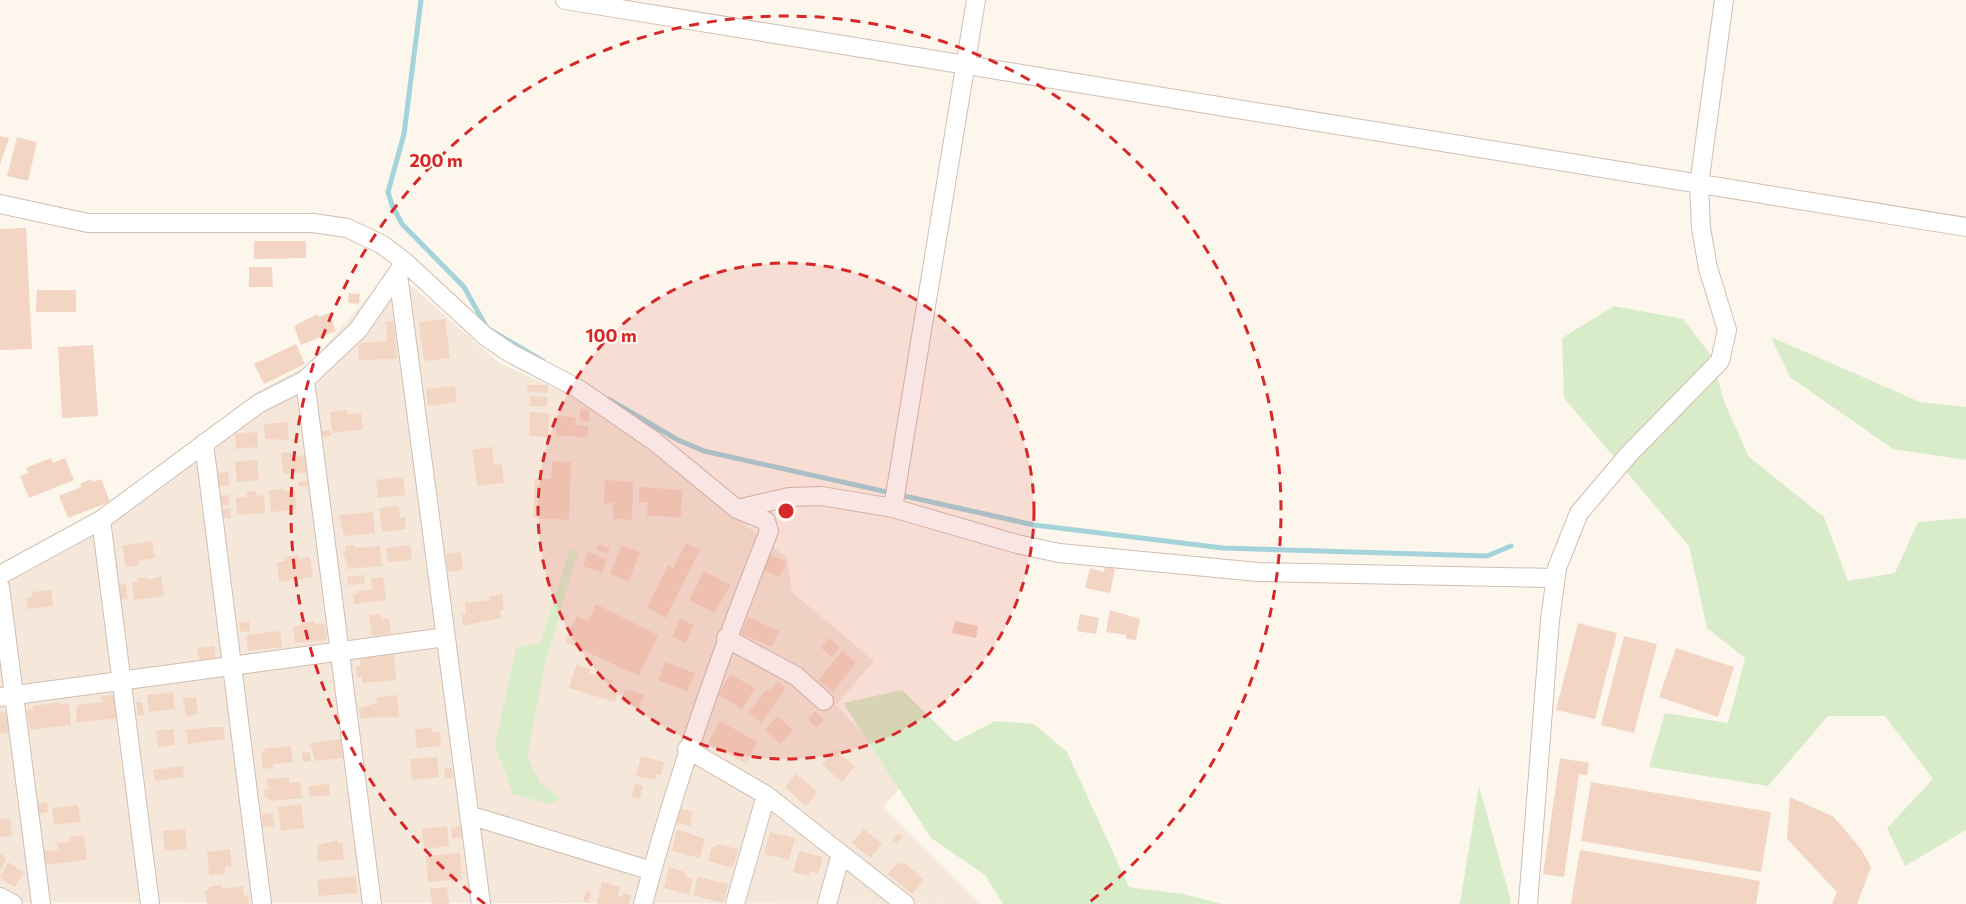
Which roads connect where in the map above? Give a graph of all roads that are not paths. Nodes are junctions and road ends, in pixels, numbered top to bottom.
1 (565, 0) edge
2 (976, 0) edge
3 (1724, 0) edge
4 (966, 64) junction
5 (1699, 185) junction
6 (0, 204) edge
7 (1966, 228) edge
8 (401, 268) junction
9 (305, 380) junction
10 (204, 443) junction
11 (893, 508) junction
12 (737, 509) junction
13 (101, 520) junction
14 (0, 575) edge
15 (1555, 578) junction
16 (0, 587) edge
17 (446, 636) junction
18 (726, 638) junction
19 (340, 651) junction
20 (231, 666) junction
21 (122, 680) junction
22 (7, 696) edge
23 (824, 701) dead end
24 (687, 749) junction
25 (766, 795) junction
26 (469, 816) junction
27 (841, 854) junction
28 (652, 871) junction
29 (0, 897) edge
30 (13, 904) edge
31 (41, 904) edge
32 (150, 904) edge
33 (262, 904) edge
34 (372, 904) edge
35 (481, 904) edge
36 (643, 904) edge
37 (735, 904) edge
38 (827, 904) edge
39 (905, 904) edge
40 (1528, 904) edge

1 - 4 street
2 - 4 street
3 - 5 street
4 - 5 street
4 - 11 street
5 - 7 street
5 - 15 street
6 - 8 street
8 - 9 street
8 - 12 street
8 - 17 street
9 - 10 street
9 - 19 street
10 - 13 street
10 - 20 street
11 - 12 street
11 - 15 street
12 - 18 street
13 - 14 street
13 - 21 street
15 - 40 street
16 - 22 street
17 - 19 street
17 - 26 street
18 - 23 street
18 - 24 street
19 - 20 street
19 - 34 street
20 - 21 street
20 - 33 street
21 - 22 street
21 - 32 street
22 - 31 street
24 - 25 street
24 - 28 street
25 - 27 street
25 - 37 street
26 - 28 street
26 - 35 street
27 - 38 street
27 - 39 street
28 - 36 street
29 - 30 street

